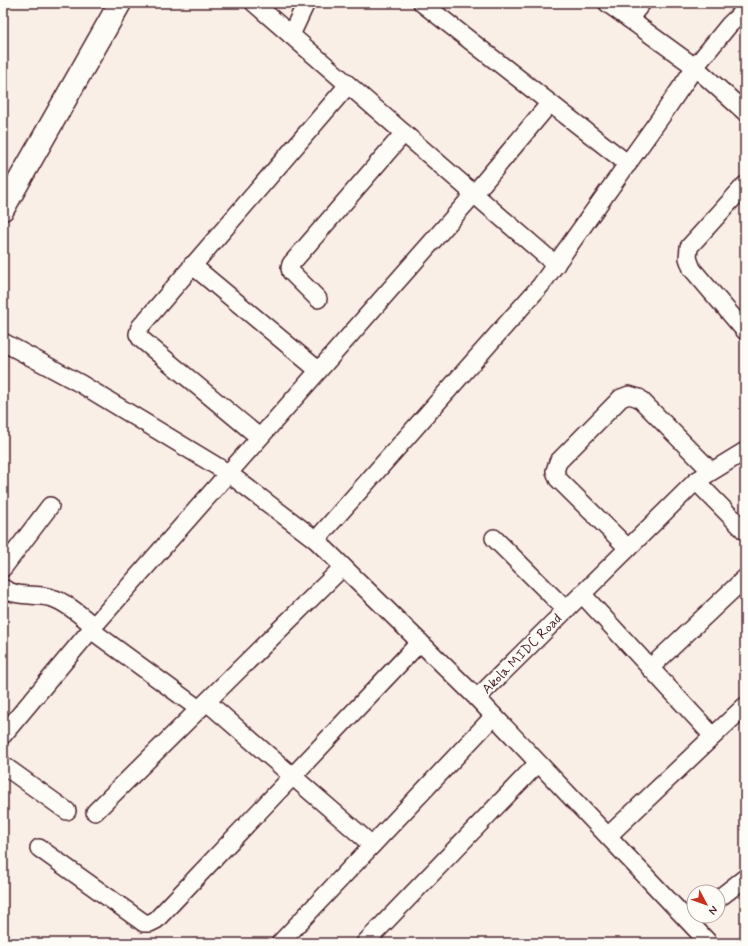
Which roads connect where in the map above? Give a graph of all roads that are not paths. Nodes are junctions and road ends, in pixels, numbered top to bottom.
1 (120, 3) edge
2 (254, 3) edge
3 (306, 3) edge
4 (422, 3) edge
5 (607, 3) edge
6 (642, 3) edge
7 (745, 10) edge
8 (629, 19) junction
9 (291, 35) junction
10 (695, 67) junction
11 (348, 84) junction
12 (550, 103) junction
13 (745, 112) edge
14 (404, 133) junction
15 (628, 164) junction
16 (745, 185) edge
17 (474, 194) junction
18 (3, 209) edge
19 (192, 265) junction
20 (556, 265) junction
21 (318, 299) dead end
22 (745, 331) edge
23 (3, 342) edge
24 (318, 370) junction
25 (259, 437) junction
26 (745, 451) edge
27 (228, 472) junction
28 (711, 472) junction
29 (696, 481) junction
30 (50, 506) dead end
31 (745, 531) edge
32 (494, 538) dead end
33 (316, 540) junction
34 (628, 548) junction
35 (344, 567) junction
36 (3, 568) edge
37 (745, 578) edge
38 (3, 588) edge
39 (582, 594) junction
40 (566, 610) junction
41 (92, 628) junction
42 (420, 642) junction
43 (650, 668) junction
44 (477, 698) junction
45 (203, 706) junction
46 (745, 706) edge
47 (494, 716) junction
48 (3, 734) edge
49 (713, 736) junction
50 (538, 763) junction
51 (3, 765) edge
52 (293, 776) junction
53 (67, 811) dead end
54 (95, 812) dead end
55 (608, 836) junction
56 (372, 845) junction
57 (39, 848) dead end
58 (745, 878) edge
59 (726, 893) edge
60 (686, 913) edge
61 (696, 924) edge
62 (280, 943) edge
63 (365, 943) edge
64 (709, 943) edge

1 - 18 main road
2 - 9 street
3 - 9 street
4 - 12 street
5 - 8 street
6 - 8 street
7 - 10 street
8 - 10 street
9 - 11 street
10 - 13 street
10 - 15 street
11 - 14 street
11 - 19 street
12 - 15 street
12 - 17 street
14 - 17 street
14 - 21 street
15 - 20 street
16 - 22 street
17 - 20 street
17 - 24 street
19 - 24 street
19 - 25 street
20 - 33 street
23 - 27 street
24 - 25 street
25 - 27 street
26 - 28 street, Akola MIDC Road
27 - 33 street
27 - 41 street
28 - 29 street, Akola MIDC Road
28 - 34 street
29 - 31 street
29 - 34 street, Akola MIDC Road
30 - 36 street
32 - 40 street
33 - 35 street
34 - 39 street, Akola MIDC Road
35 - 42 street
35 - 45 street
37 - 43 street
38 - 41 street
39 - 40 street, Akola MIDC Road
39 - 43 street
40 - 44 street, Akola MIDC Road
41 - 45 street
41 - 48 street
42 - 44 street
42 - 52 street
43 - 49 street
44 - 47 street, Akola MIDC Road
45 - 52 street
45 - 54 street
46 - 49 street
47 - 50 street, Akola MIDC Road
47 - 56 street
49 - 55 street
50 - 55 street, Akola MIDC Road
50 - 63 street
51 - 53 street
52 - 56 street
52 - 57 street
55 - 60 street, Akola MIDC Road
56 - 62 street
58 - 59 street
61 - 64 street, Akola MIDC Road

